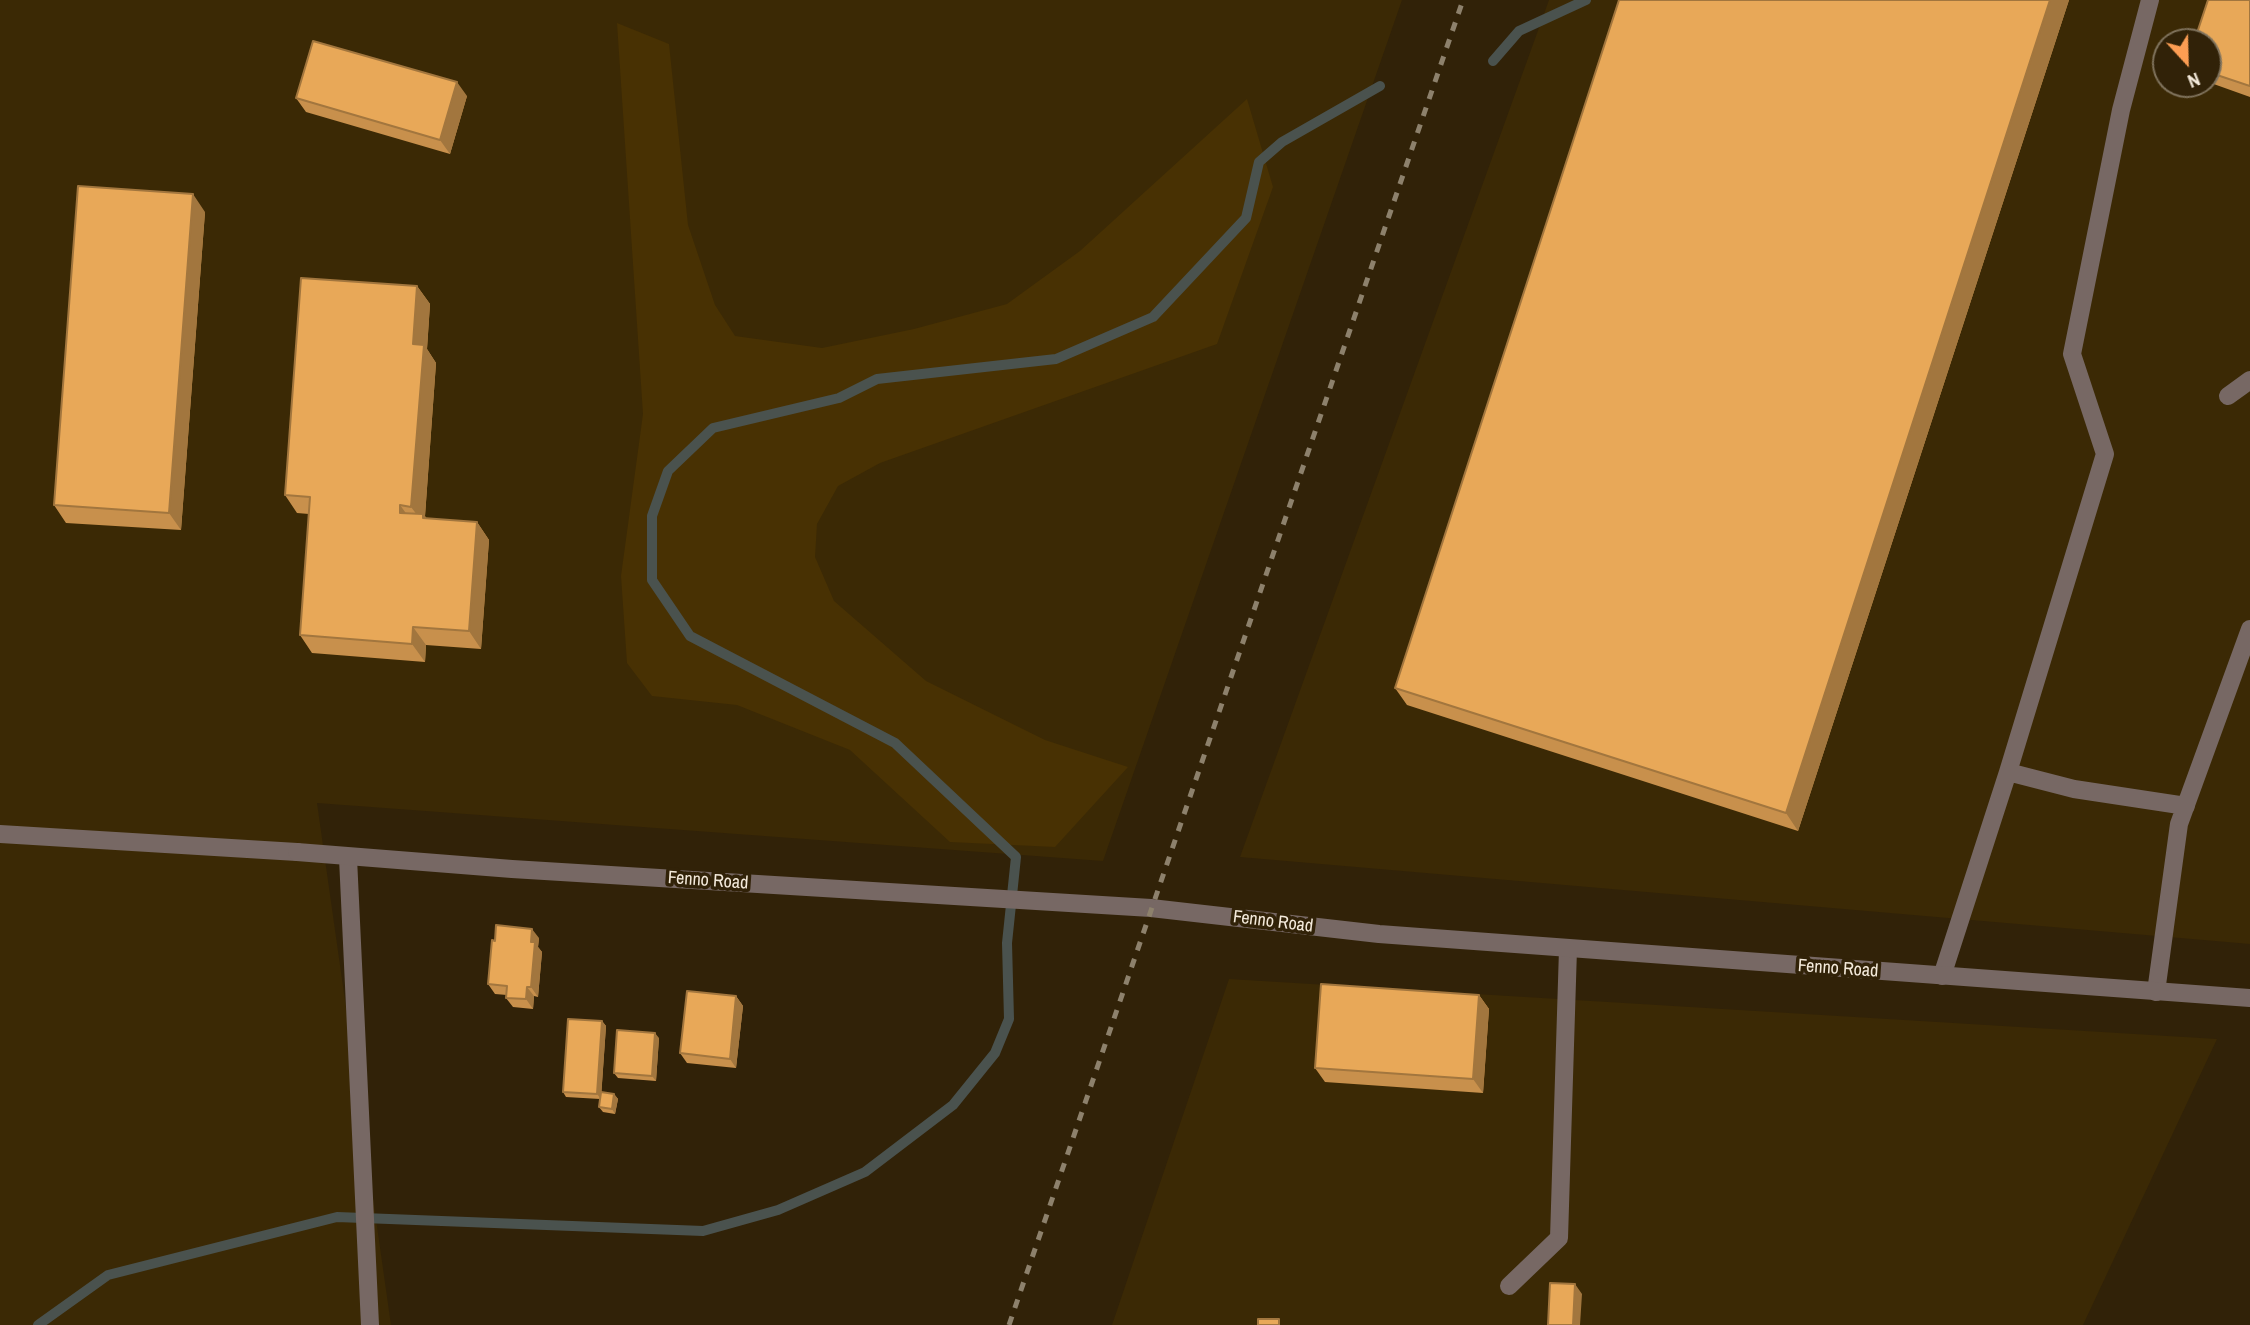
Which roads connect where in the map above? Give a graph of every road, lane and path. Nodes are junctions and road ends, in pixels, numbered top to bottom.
1 (2150, 0) edge
2 (2250, 380) edge
3 (2228, 396) dead end
4 (2250, 629) edge
5 (2008, 772) junction
6 (2186, 806) junction
7 (0, 834) edge
8 (348, 858) junction
9 (1568, 949) junction
10 (1942, 976) junction
11 (2156, 992) junction
12 (2250, 998) edge
13 (1510, 1286) dead end
14 (370, 1325) edge

1 - 5 street
2 - 3 street
4 - 6 street
5 - 6 street
5 - 10 street
6 - 11 street
7 - 8 street, Fenno Road
8 - 9 street, Fenno Road
8 - 14 street
9 - 10 street, Fenno Road
9 - 13 street
10 - 11 street, Fenno Road
11 - 12 street, Fenno Road

